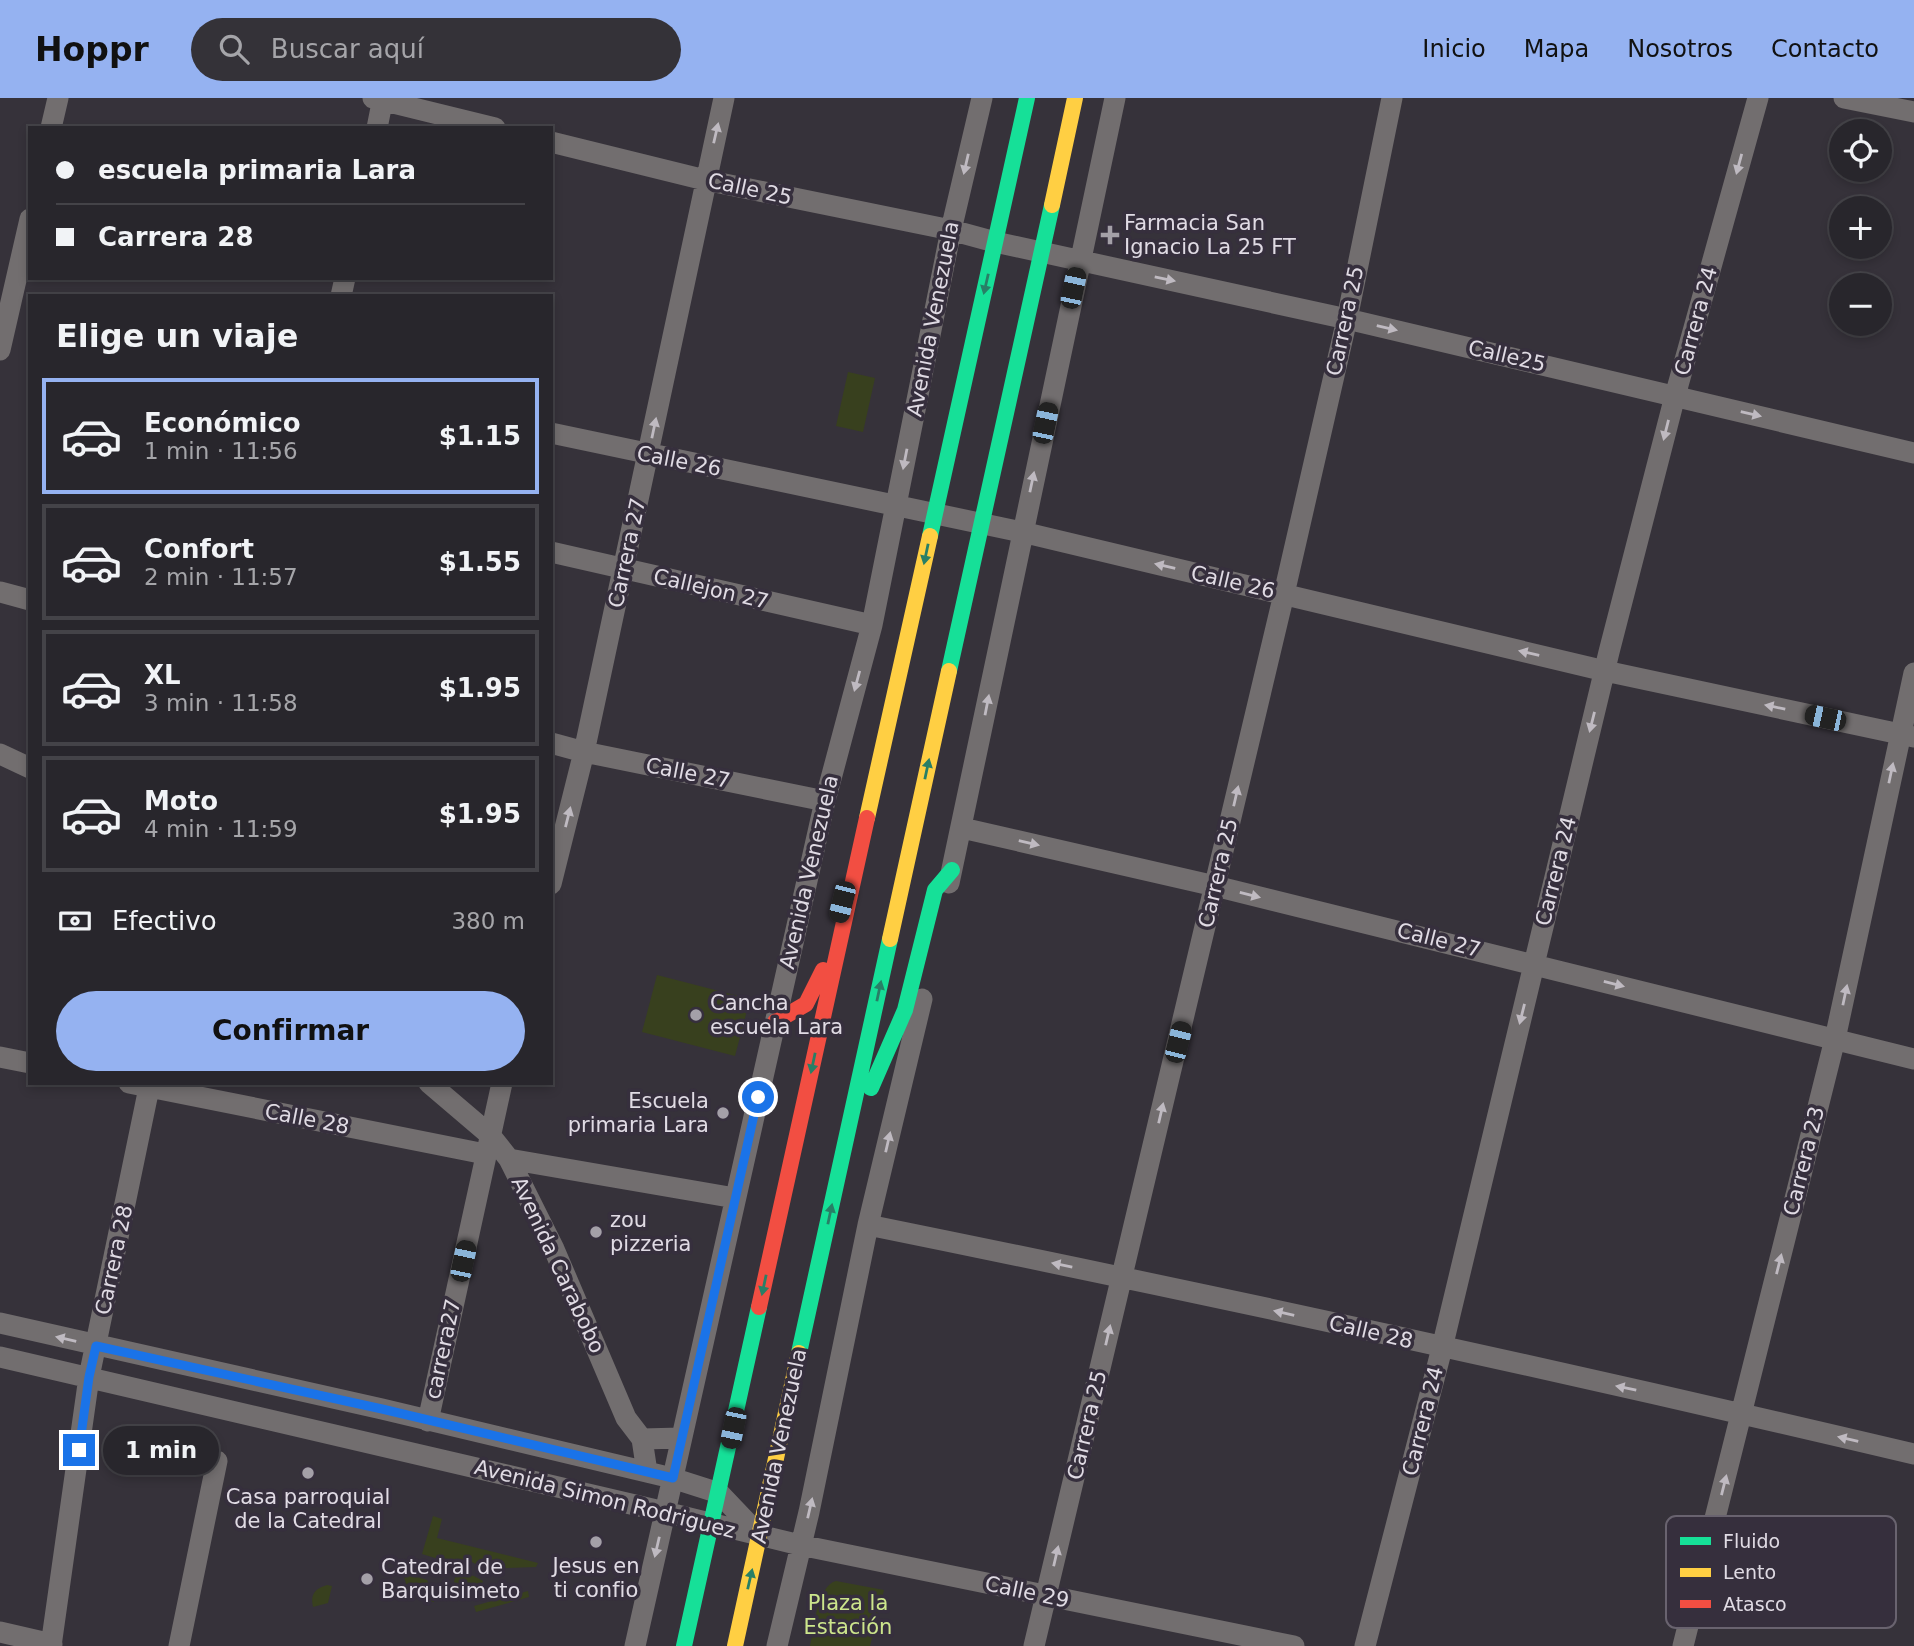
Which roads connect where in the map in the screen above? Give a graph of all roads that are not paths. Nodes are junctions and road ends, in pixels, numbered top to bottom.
1 (58, 98) edge
2 (724, 98) edge
3 (982, 98) edge
4 (1027, 98) edge
5 (1075, 98) edge
6 (1115, 98) edge
7 (1392, 98) edge
8 (1758, 98) edge
9 (1844, 98) edge
10 (379, 99) edge
11 (1914, 112) edge
12 (51, 126) edge
13 (377, 126) edge
14 (487, 126) edge
15 (553, 142) edge
16 (705, 180) junction
17 (28, 229) edge
18 (951, 230) junction
19 (995, 242) junction
20 (1041, 253) junction
21 (1089, 262) junction
22 (13, 308) edge
23 (1347, 319) junction
24 (0, 351) edge
25 (1675, 396) junction
26 (553, 433) edge
27 (1914, 453) edge
28 (649, 456) junction
29 (897, 504) junction
30 (934, 514) junction
31 (981, 524) junction
32 (1022, 532) junction
33 (553, 552) edge
34 (623, 570) junction
35 (0, 592) edge
36 (1284, 594) junction
37 (28, 599) edge
38 (872, 625) junction
39 (1605, 671) junction
40 (1914, 673) edge
41 (1907, 735) edge
42 (553, 744) edge
43 (584, 752) junction
44 (0, 754) edge
45 (28, 767) edge
46 (874, 787) junction
47 (825, 801) junction
48 (962, 828) junction
49 (952, 870) junction
50 (553, 876) edge
51 (1215, 886) junction
52 (1534, 964) junction
53 (775, 1022) junction
54 (1835, 1040) junction
55 (0, 1057) edge
56 (1914, 1059) edge
57 (28, 1063) edge
58 (143, 1085) edge
59 (431, 1085) edge
60 (502, 1085) edge
61 (849, 1129) junction
62 (488, 1144) junction
63 (509, 1159) junction
64 (735, 1198) junction
65 (868, 1226) junction
66 (1122, 1277) junction
67 (0, 1323) edge
68 (96, 1346) junction
69 (1441, 1348) junction
70 (0, 1357) edge
71 (89, 1377) junction
72 (1743, 1414) junction
73 (428, 1421) junction
74 (681, 1438) junction
75 (642, 1439) junction
76 (1914, 1454) edge
77 (217, 1461) dead end
78 (647, 1472) junction
79 (673, 1478) junction
80 (719, 1493) junction
81 (665, 1512) junction
82 (1717, 1516) edge
83 (711, 1525) junction
84 (760, 1536) junction
85 (800, 1545) junction
86 (1046, 1595) junction
87 (1688, 1628) edge
88 (0, 1632) edge
89 (51, 1645) edge
90 (179, 1646) edge
91 (635, 1646) edge
92 (684, 1646) edge
93 (735, 1646) edge
94 (777, 1646) edge
95 (1034, 1646) edge
96 (1294, 1646) edge
97 (1365, 1646) edge
98 (1683, 1646) edge

1 - 12 street
16 -> 2 street, Carrera 27
3 -> 18 street, Avenida Venezuela
4 - 19 street, Avenida Venezuela
5 - 20 street, Avenida Venezuela
6 - 21 street, Avenida Venezuela
7 - 23 street, Carrera 25
8 -> 25 street, Carrera 24
9 - 11 street
10 - 13 street
10 - 14 street
15 - 16 street, Calle 25
16 - 18 street, Calle 25
28 -> 16 street, Carrera 27
17 - 22 street
18 - 19 street, Calle 25
18 -> 29 street, Avenida Venezuela
19 - 20 street, Calle 25
19 -> 30 street, Avenida Venezuela
20 - 21 street, Calle25
20 - 31 street, Avenida Venezuela
21 -> 23 street, Calle25
32 -> 21 street, Avenida Venezuela
22 - 24 street
23 -> 25 street, Calle25
23 - 36 street, Carrera 25
25 -> 27 street, Calle25
25 -> 39 street, Carrera 24
26 - 28 street, Calle 26
28 - 29 street, Calle 26
28 - 34 street, Carrera 27
29 - 30 street, Calle 26
29 - 38 street, Avenida Venezuela
30 - 31 street, Calle 26
30 -> 46 street, Avenida Venezuela
31 - 32 street, Calle 26
61 -> 31 street, Avenida Venezuela
36 -> 32 street, Calle 26
48 -> 32 street, Avenida Venezuela
33 - 34 street, Callejon 27
34 - 38 street, Callejon 27
34 - 43 street, Carrera 27
35 - 37 street
39 -> 36 street, Calle 26
51 -> 36 street, Carrera 25
38 -> 47 street, Avenida Venezuela
41 -> 39 street, Calle 26
39 -> 52 street, Carrera 24
40 - 41 street, Carrera 23
54 -> 41 street, Carrera 23
42 - 43 street, Calle 27
43 - 47 street, Calle 27
50 -> 43 street, Carrera 27
44 - 45 street
46 - 53 street
46 -> 80 street, Avenida Venezuela
47 - 53 street, Avenida Venezuela
48 - 49 street, Avenida Venezuela
48 -> 51 street, Calle 27
49 - 61 street
65 -> 49 street, Avenida Venezuela
51 -> 52 street, Calle 27
66 -> 51 street, Carrera 25
52 -> 54 street, Calle 27
52 -> 69 street, Carrera 24
53 - 64 street, Avenida Venezuela
54 - 56 street, Calle 27
72 -> 54 street, Carrera 23
55 - 57 street
58 - 62 street, Calle 28
58 - 68 street, Carrera 28
59 - 62 street, Avenida Carabobo
60 - 62 street
84 -> 61 street, Avenida Venezuela
62 - 63 street, Avenida Carabobo
62 - 73 street, carrera27
63 - 64 street
63 - 75 street, Avenida Carabobo
64 - 74 street, Avenida Venezuela
66 -> 65 street, Calle 28
85 -> 65 street, Avenida Venezuela
69 -> 66 street, Calle 28
86 -> 66 street, Carrera 25
68 -> 67 street, Avenida Simon Rodriguez
68 - 71 street, Carrera 28
68 - 73 street, Avenida Simon Rodriguez
72 -> 69 street, Calle 28
69 - 97 street, Carrera 24
70 - 71 street, Avenida Simon Rodriguez
71 - 81 street, Avenida Simon Rodriguez
71 - 89 street, Carrera 28
76 -> 72 street, Calle 28
82 -> 72 street, Carrera 23
73 - 78 street, Avenida Simon Rodriguez
74 - 75 street
74 - 79 street, Avenida Venezuela
75 - 78 street, Avenida Carabobo
77 - 90 street
78 - 79 street, Avenida Simon Rodriguez
79 - 80 street, Avenida Simon Rodriguez
79 - 81 street, Avenida Venezuela
80 - 83 street, Avenida Venezuela
80 - 84 street, Avenida Simon Rodriguez
81 - 83 street, Avenida Simon Rodriguez
81 -> 91 street, Avenida Venezuela
83 - 84 street, Avenida Simon Rodriguez
83 - 92 street, Avenida Venezuela
84 - 85 street, Calle 29
93 -> 84 street, Avenida Venezuela
85 - 86 street, Calle 29
85 - 94 street, Avenida Venezuela
86 - 95 street, Carrera 25
86 - 96 street, Calle 29
98 -> 87 street, Carrera 23
88 - 89 street

